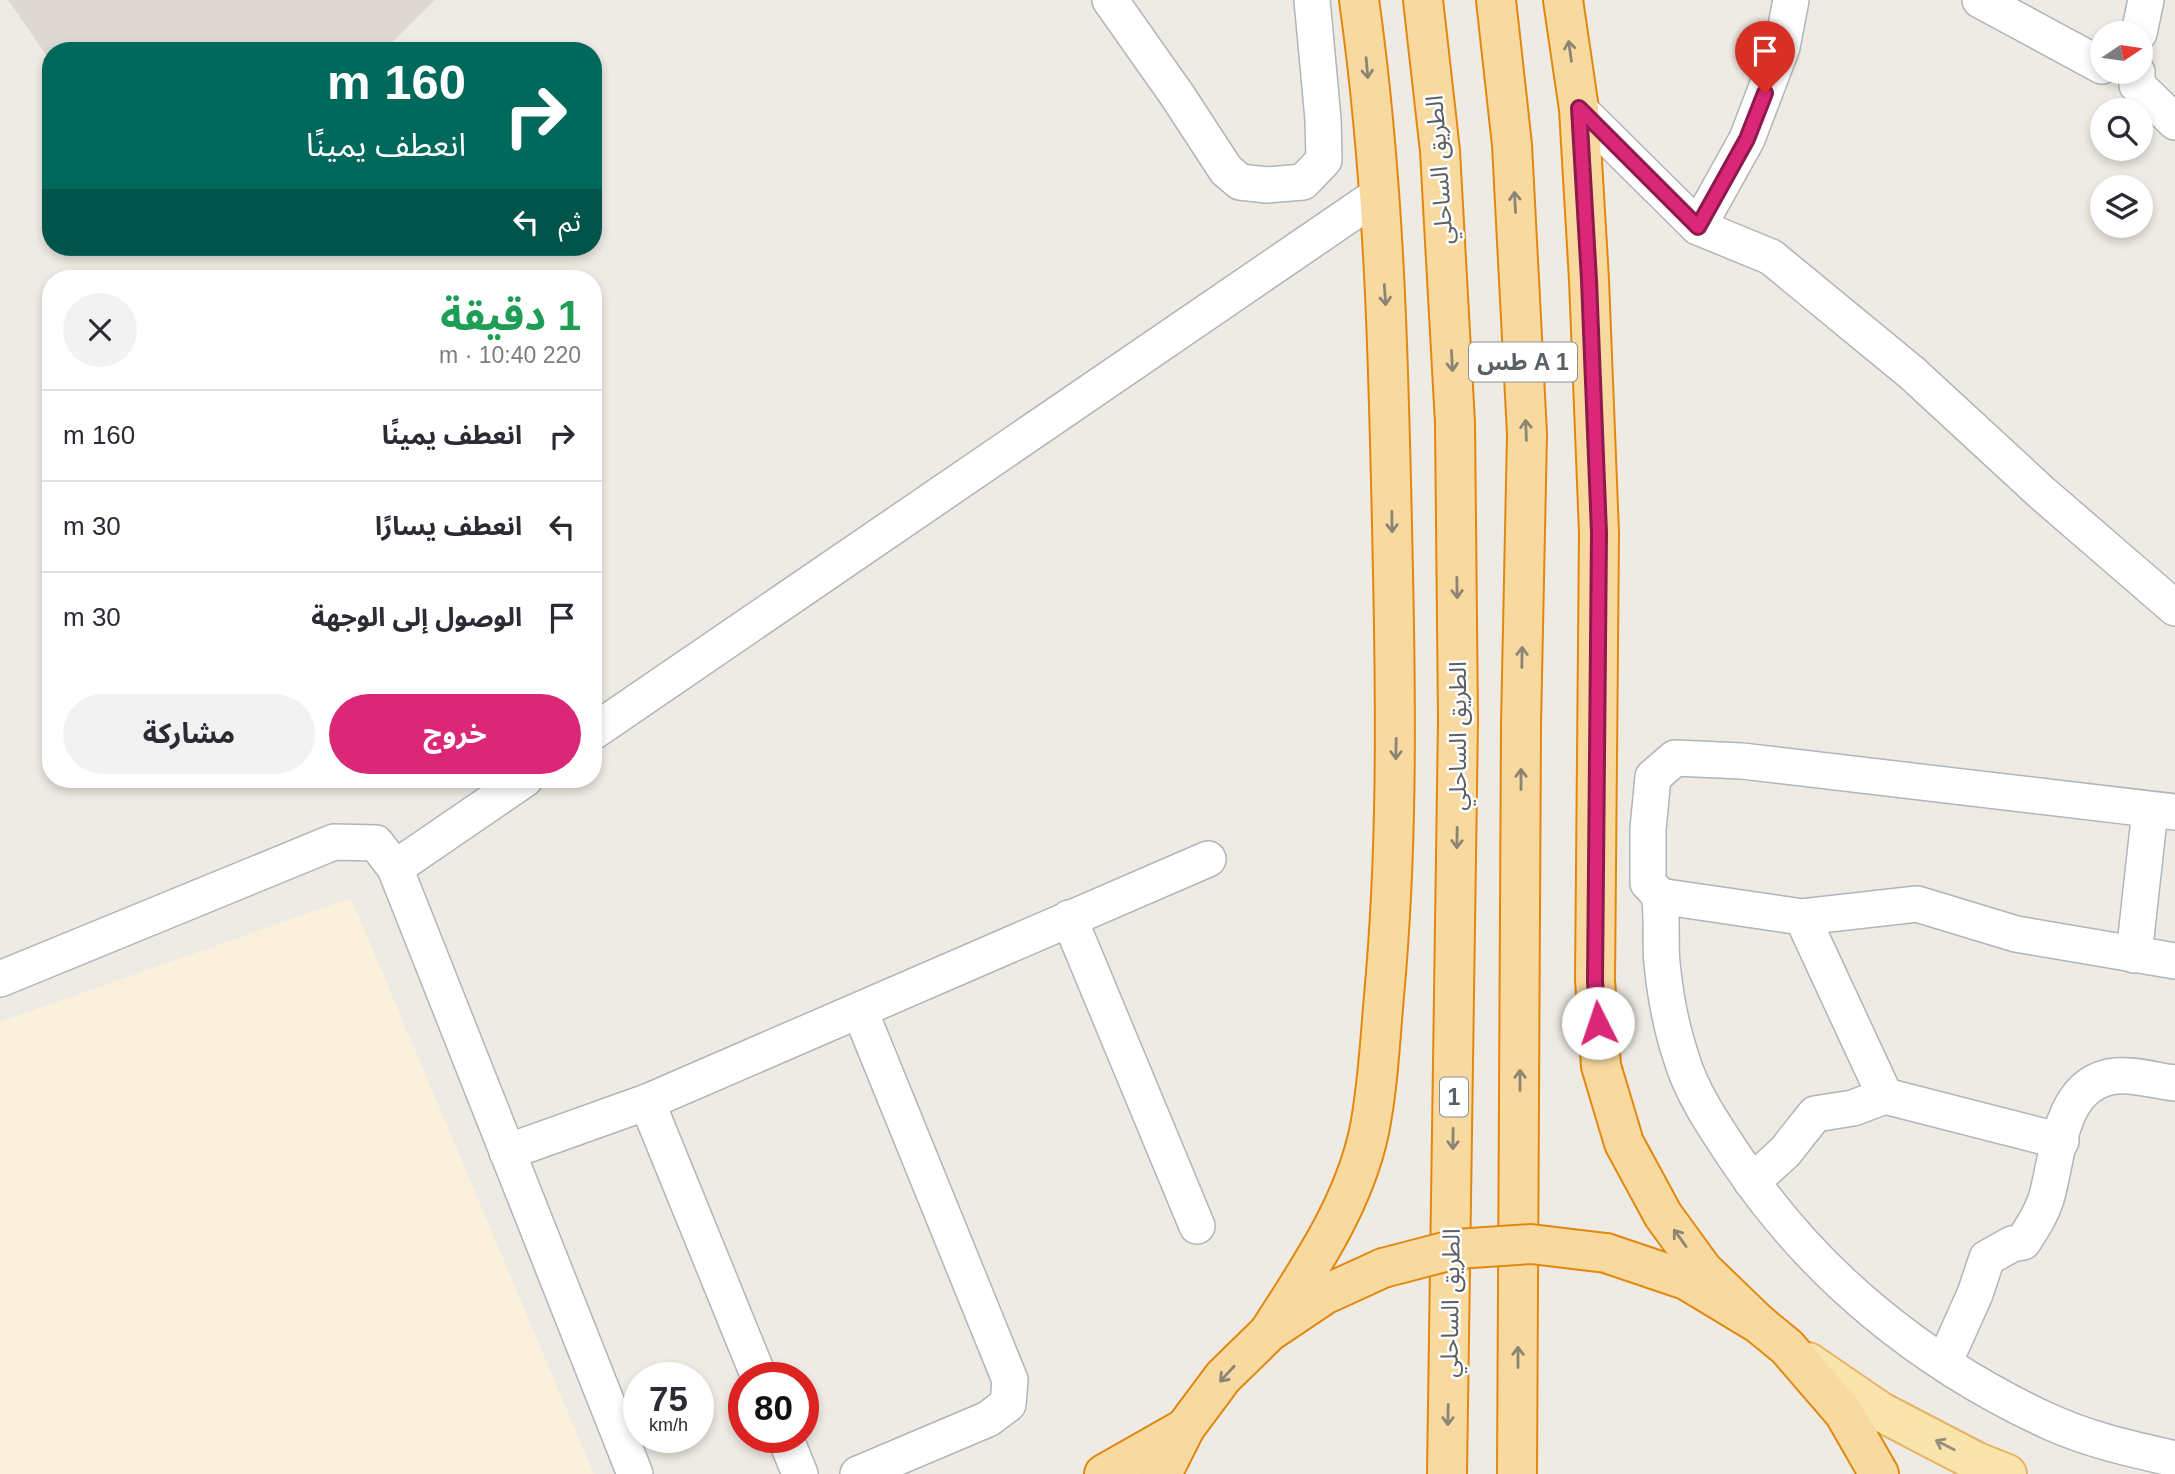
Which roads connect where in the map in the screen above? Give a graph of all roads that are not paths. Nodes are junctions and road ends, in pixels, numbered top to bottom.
1 (1110, 0) edge
2 (1312, 0) edge
3 (1359, 0) edge
4 (1423, 0) edge
5 (1496, 0) edge
6 (1563, 0) edge
7 (1791, 0) edge
8 (1980, 0) edge
9 (2146, 0) edge
10 (2142, 21) edge
11 (2090, 60) edge
12 (2137, 84) edge
13 (1579, 108) junction
14 (2175, 122) edge
15 (1378, 195) junction
16 (1698, 227) junction
17 (2175, 608) edge
18 (1458, 720) joint
19 (602, 726) edge
20 (512, 788) edge
21 (2162, 811) edge
22 (1208, 859) dead end
23 (395, 868) junction
24 (1659, 896) junction
25 (1802, 917) junction
26 (1069, 918) junction
27 (2134, 955) junction
28 (2175, 961) edge
29 (0, 979) edge
30 (860, 1012) junction
31 (2175, 1083) edge
32 (1885, 1096) junction
33 (647, 1102) junction
34 (2060, 1141) junction
35 (507, 1152) junction
36 (1752, 1182) junction
37 (1197, 1227) dead end
38 (1269, 1332) junction
39 (1773, 1336) junction
40 (754, 1362) edge
41 (1944, 1363) junction
42 (1185, 1428) junction
43 (2175, 1451) edge
44 (791, 1453) edge
45 (2175, 1459) edge
46 (635, 1474) edge
47 (800, 1474) edge
48 (858, 1474) edge
49 (1104, 1474) edge
50 (1162, 1474) edge
51 (1447, 1474) edge
52 (1517, 1474) edge
53 (1879, 1474) edge
54 (2007, 1474) edge

1 - 2 street
3 -> 15 highway
4 -> 18 highway, الطريق الساحلي / طس A 1
52 -> 5 highway, طس A 1
13 -> 6 highway
7 - 16 street
8 - 11 street
9 - 10 street
12 - 14 street
13 - 16 street
39 -> 13 highway
15 - 19 street
15 -> 38 highway
16 - 17 street
18 -> 51 highway, الطريق الساحلي / 1
20 - 23 street
21 - 24 street
21 - 27 street
22 - 26 street
23 - 29 street
23 - 35 street
24 - 25 street
24 - 36 street
25 - 27 street
25 - 32 street
26 - 30 street
26 - 37 street
27 - 28 street
30 - 33 street
30 - 48 street
31 - 34 street
32 - 34 street
32 - 36 street
33 - 35 street
33 - 40 street
34 - 41 street
35 - 46 street
36 - 41 street
38 - 39 highway, bridge
38 -> 42 highway
39 - 53 highway
54 -> 39 main road
41 - 45 street
42 - 49 highway
42 - 50 highway
43 - 45 street
44 - 47 street

